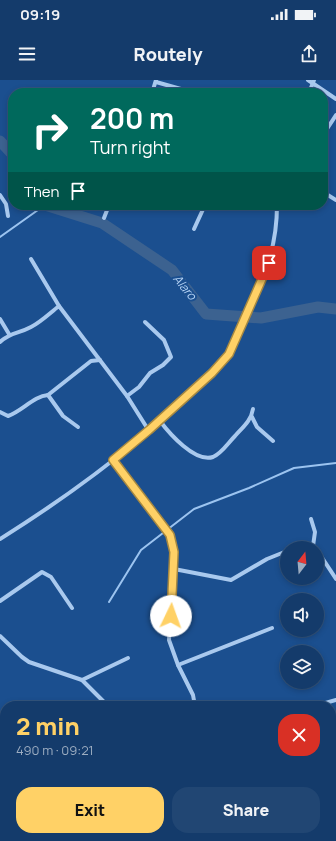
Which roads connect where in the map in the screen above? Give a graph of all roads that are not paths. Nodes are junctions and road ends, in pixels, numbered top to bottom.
1 (308, 80) edge
2 (156, 81) edge
3 (313, 82) edge
4 (179, 88) edge
5 (321, 88) edge
6 (336, 115) edge
7 (328, 127) edge
8 (0, 195) edge
9 (107, 210) edge
10 (204, 210) edge
11 (276, 210) edge
12 (8, 216) dead end
13 (104, 218) dead end
14 (194, 229) dead end
15 (31, 260) dead end
16 (59, 306) junction
17 (0, 319) edge
18 (144, 322) dead end
19 (9, 334) junction
20 (0, 342) edge
21 (100, 360) junction
22 (48, 395) junction
23 (127, 396) junction
24 (253, 409) dead end
25 (0, 412) edge
26 (252, 417) junction
27 (160, 421) junction
28 (78, 427) dead end
29 (149, 430) junction
30 (273, 441) dead end
31 (113, 460) junction
32 (311, 519) dead end
33 (0, 539) edge
34 (314, 541) edge
35 (280, 554) edge
36 (324, 561) edge
37 (174, 570) junction
38 (336, 579) edge
39 (0, 601) edge
40 (72, 608) dead end
41 (272, 628) dead end
42 (0, 636) edge
43 (128, 658) dead end
44 (178, 665) junction
45 (82, 680) junction
46 (103, 701) edge
47 (194, 701) edge

1 - 3 street
2 - 4 street
3 - 5 street
6 - 7 street
8 - 12 street
9 - 13 street
10 - 14 street
11 - 27 street
15 - 16 street
16 - 19 street
16 - 21 street
17 - 19 street
18 - 23 street
19 - 20 street
21 - 22 street
21 - 23 street
22 - 25 street
22 - 28 street
23 - 29 street
24 - 26 street
26 - 27 street
26 - 30 street
27 - 29 street
29 - 31 street
31 - 33 street
31 - 37 street
32 - 34 street
35 - 37 street
36 - 38 street
37 - 44 street
39 - 40 street
41 - 44 street
42 - 45 street
43 - 45 street
44 - 47 street
45 - 46 street

